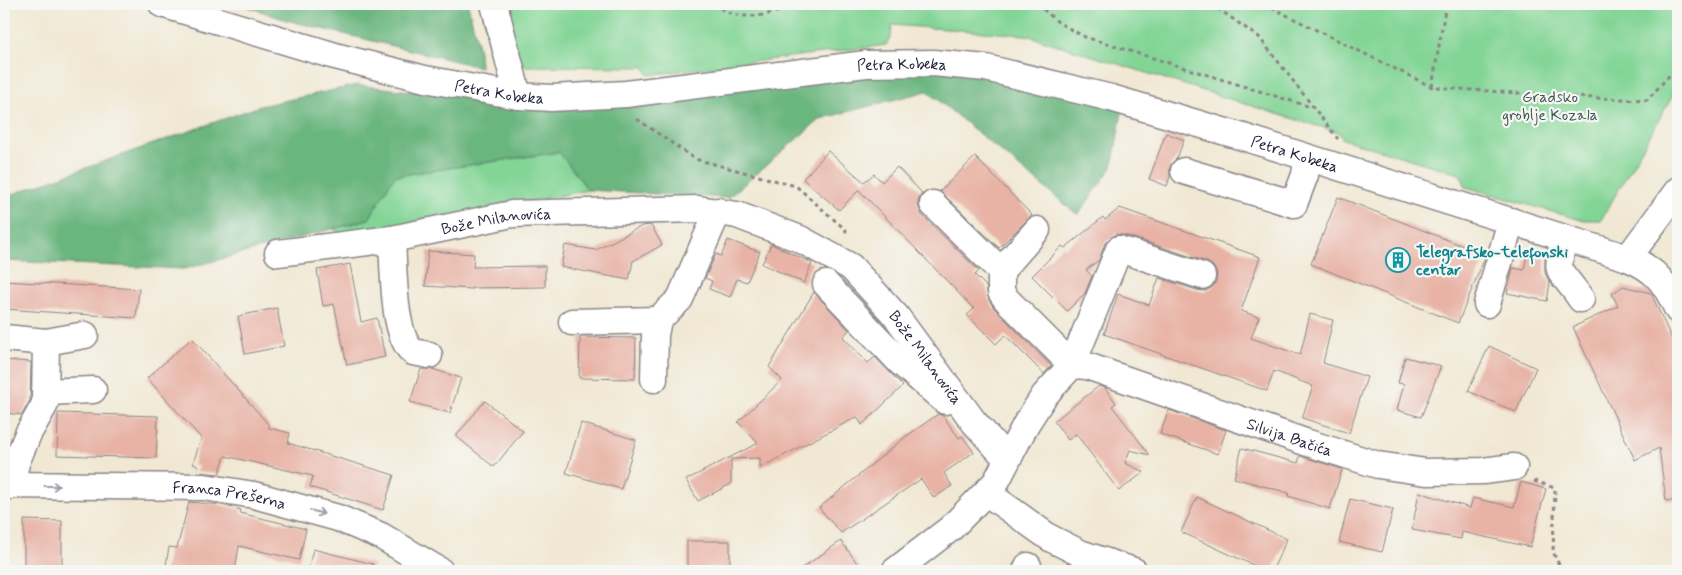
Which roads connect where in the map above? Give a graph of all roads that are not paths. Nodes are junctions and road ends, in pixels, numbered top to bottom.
1 (162, 4) edge
2 (494, 4) edge
3 (518, 96) junction
4 (1307, 158) junction
5 (1184, 172) dead end
6 (1678, 190) edge
7 (932, 204) dead end
8 (718, 211) junction
9 (1511, 221) junction
10 (1037, 230) dead end
11 (1564, 238) junction
12 (392, 239) junction
13 (278, 253) dead end
14 (1628, 258) junction
15 (1001, 271) junction
16 (1202, 276) dead end
17 (826, 284) dead end
18 (1581, 299) dead end
19 (1486, 304) dead end
20 (1678, 310) edge
21 (658, 320) junction
22 (572, 322) dead end
23 (84, 336) dead end
24 (4, 338) edge
25 (46, 342) junction
26 (428, 355) dead end
27 (1072, 365) junction
28 (654, 379) dead end
29 (93, 390) dead end
30 (45, 392) junction
31 (962, 406) junction
32 (1007, 460) junction
33 (1514, 467) road end
34 (7, 486) edge
35 (987, 493) junction
36 (440, 571) edge
37 (895, 571) edge
38 (1134, 571) edge

1 - 3 street, Petra Kobeka
2 - 3 street
3 - 4 street, Petra Kobeka
4 - 5 street
4 - 9 street, Petra Kobeka
6 - 14 street
7 - 15 street
8 - 12 street, Bože Milanovića
8 - 21 street
8 - 31 street, Bože Milanovića
9 - 11 street, Petra Kobeka
9 - 19 street
10 - 15 street
11 - 14 street, Petra Kobeka
11 - 18 street
12 - 13 street, Bože Milanovića
12 - 26 street
14 - 20 street, Petra Kobeka
15 - 27 street
16 - 27 street
17 - 31 street
21 - 22 street
21 - 28 street
23 - 25 street
24 - 25 street
25 - 30 street
27 - 32 street
27 - 33 street, Silvija Bačića
29 - 30 street
30 - 34 street
31 - 32 street, Bože Milanovića
32 - 35 street
34 -> 36 street, Franca Prešerna
35 - 37 street
35 - 38 street

